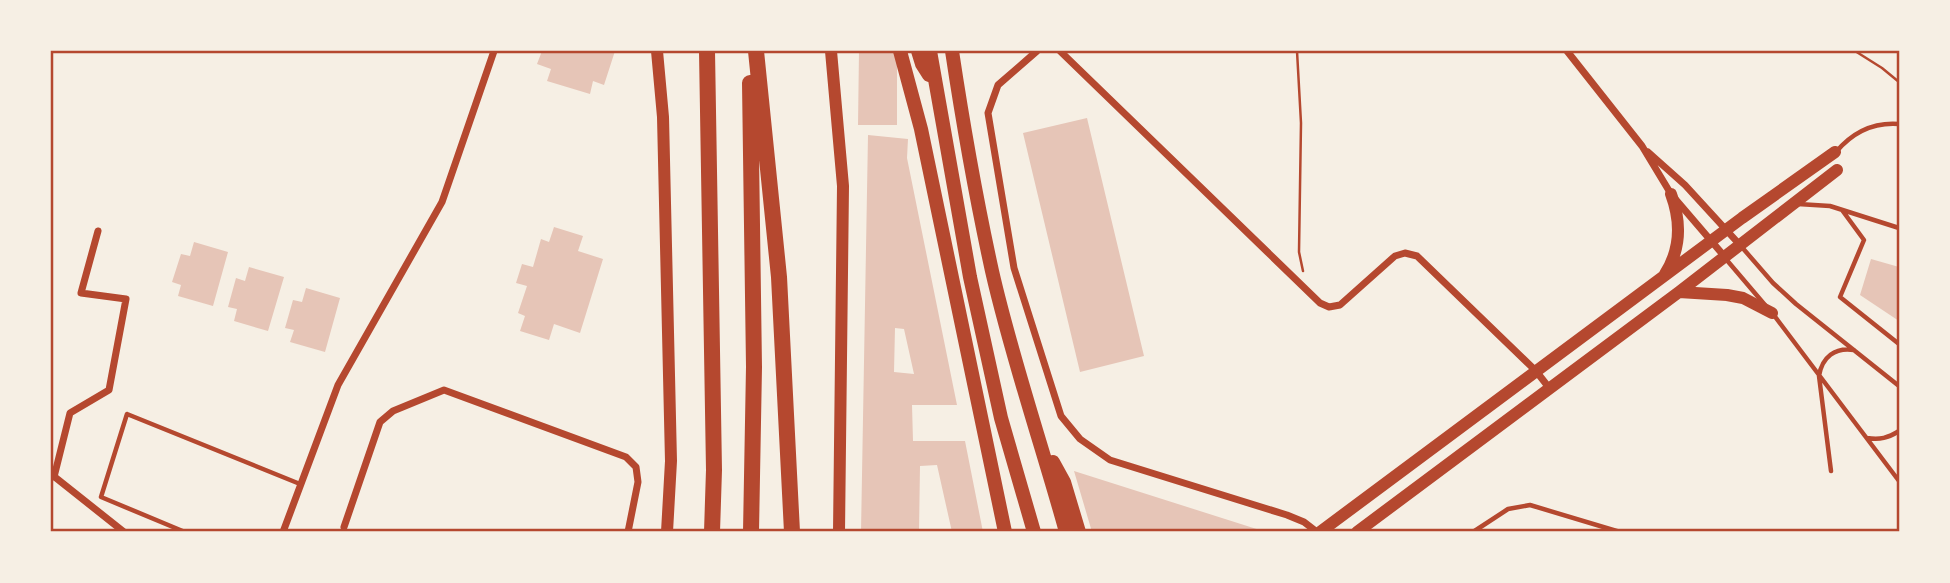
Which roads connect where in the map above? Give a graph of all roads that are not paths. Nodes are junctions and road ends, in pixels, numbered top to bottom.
1 (494, 51) edge
2 (657, 51) edge
3 (707, 51) edge
4 (749, 51) edge
5 (756, 51) edge
6 (831, 51) edge
7 (900, 51) edge
8 (918, 51) edge
9 (930, 51) edge
10 (952, 51) edge
11 (1037, 51) edge
12 (1060, 51) edge
13 (1567, 51) edge
14 (934, 83) junction
15 (1899, 124) edge
16 (1642, 146) junction
17 (1835, 152) joint
18 (1837, 170) dead end
19 (1671, 194) junction
20 (1790, 205) junction
21 (1842, 210) junction
22 (1899, 228) edge
23 (1727, 229) junction
24 (98, 231) dead end
25 (1711, 242) junction
26 (1740, 245) junction
27 (1724, 257) junction
28 (1663, 277) junction
29 (1679, 292) junction
30 (1772, 313) junction
31 (1899, 344) edge
32 (1855, 351) junction
33 (1536, 371) junction
34 (1819, 376) junction
35 (1899, 386) edge
36 (1550, 389) junction
37 (1899, 431) edge
38 (1039, 435) junction
39 (1866, 438) junction
40 (1830, 471) dead end
41 (52, 476) edge
42 (1899, 481) edge
43 (300, 484) junction
44 (344, 527) dead end
45 (124, 532) edge
46 (186, 532) edge
47 (283, 532) edge
48 (628, 532) edge
49 (667, 532) edge
50 (712, 532) edge
51 (751, 532) edge
52 (792, 532) edge
53 (839, 532) edge
54 (1005, 532) edge
55 (1034, 532) edge
56 (1066, 532) edge
57 (1079, 532) edge
58 (1319, 532) edge
59 (1357, 532) edge
60 (1474, 532) edge
61 (1620, 532) edge

1 - 43 street
2 - 49 street
3 - 50 highway
4 - 51 highway
5 - 52 highway
6 - 53 street
7 - 54 main road
8 - 14 main road
9 - 14 main road
10 - 38 main road
11 - 58 street
12 - 33 street
13 - 16 street
14 - 55 main road
15 - 17 lane
16 - 19 street
16 - 23 street
17 - 23 street
18 - 20 street
19 - 25 street
19 - 28 street
20 - 21 lane
20 - 26 street
21 - 22 lane
21 - 31 lane
23 - 25 street
23 - 26 street
24 - 41 street
25 - 27 street
25 - 28 street
26 - 27 street
26 - 32 lane
27 - 29 street
27 - 30 lane
28 - 33 street
29 - 30 street
29 - 36 street
30 - 34 lane
32 - 34 lane
32 - 35 lane
33 - 36 street
33 - 58 street
34 - 39 lane
34 - 40 lane
36 - 59 street
37 - 39 lane
38 - 56 main road
38 - 57 main road
39 - 42 lane
41 - 45 street
43 - 46 lane
43 - 47 street
44 - 48 street
60 - 61 lane

